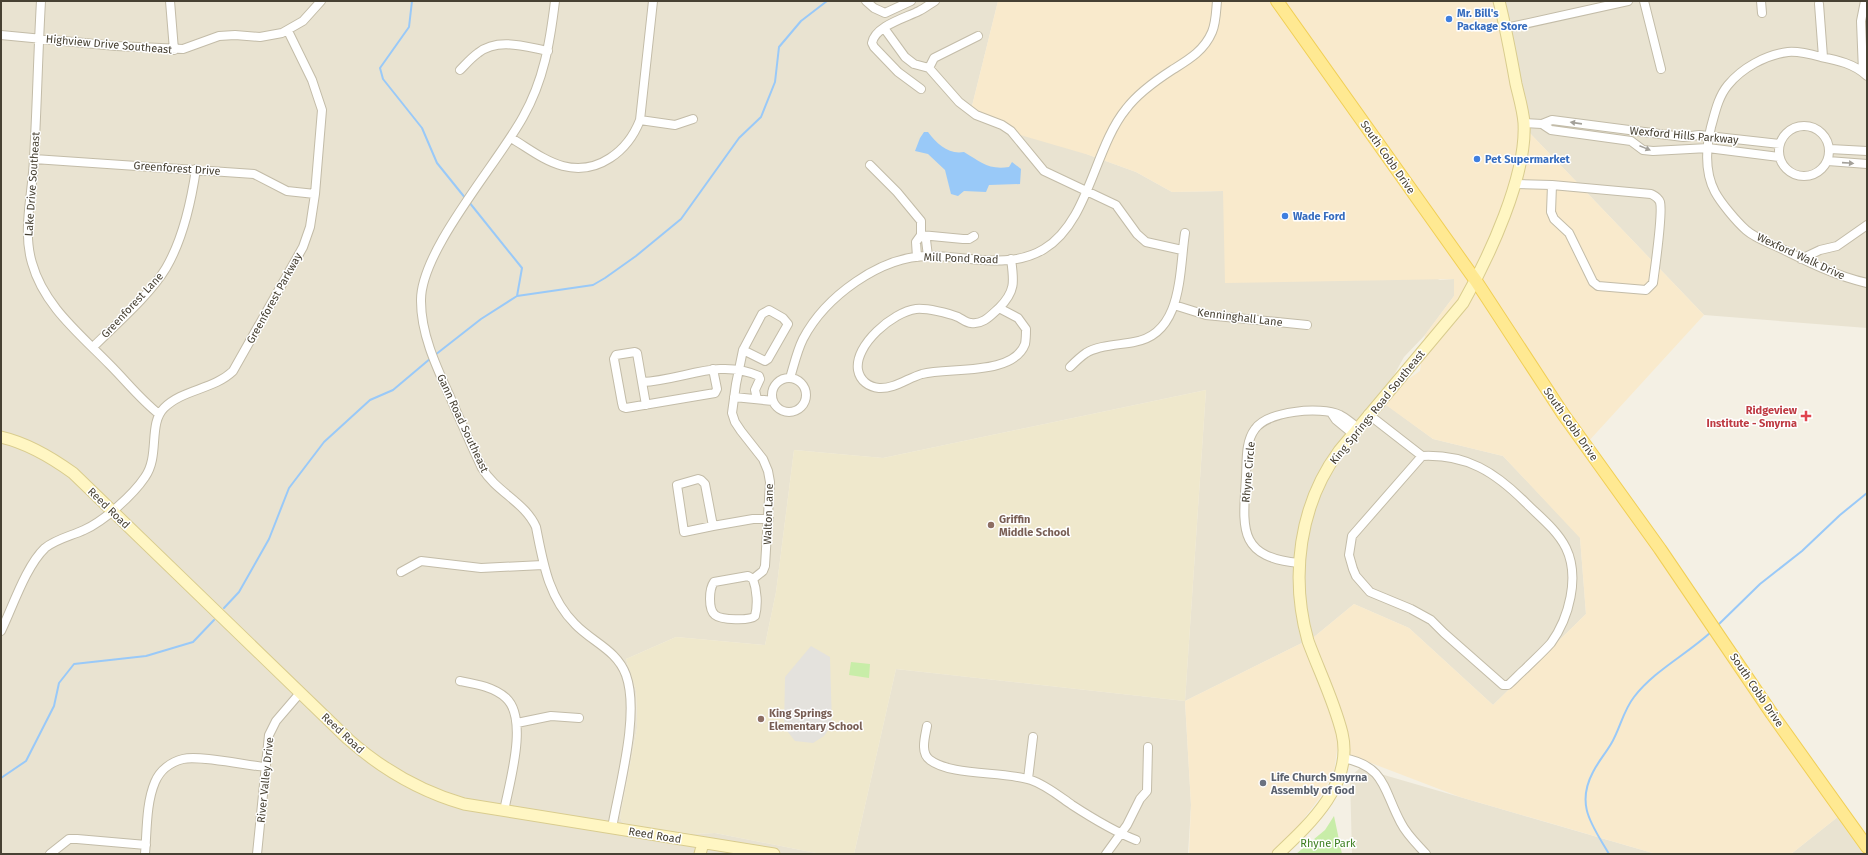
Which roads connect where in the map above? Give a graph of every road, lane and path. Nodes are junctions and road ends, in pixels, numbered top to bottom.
1 (42, 1) edge
2 (170, 1) edge
3 (321, 1) edge
4 (555, 1) edge
5 (653, 1) edge
6 (866, 1) edge
7 (911, 1) edge
8 (935, 1) edge
9 (1216, 1) edge
10 (1277, 1) edge
11 (1499, 1) edge
12 (1628, 1) edge
13 (1644, 1) edge
14 (1761, 1) edge
15 (1864, 1) edge
16 (1819, 4) dead end
17 (1762, 13) dead end
18 (884, 28) junction
19 (1506, 28) junction
20 (288, 31) junction
21 (1, 35) edge
22 (978, 36) dead end
23 (38, 38) junction
24 (174, 50) junction
25 (548, 51) junction
26 (1824, 57) junction
27 (929, 68) junction
28 (1661, 69) dead end
29 (460, 70) dead end
30 (1865, 74) edge
31 (921, 89) dead end
32 (693, 119) dead end
33 (640, 120) junction
34 (1524, 123) junction
35 (1542, 124) junction
36 (1600, 126) junction
37 (1598, 136) junction
38 (1709, 136) junction
39 (511, 138) junction
40 (1780, 144) junction
41 (1708, 148) junction
42 (1830, 149) junction
43 (1867, 151) edge
44 (1779, 157) junction
45 (34, 159) junction
46 (1828, 161) junction
47 (1867, 164) edge
48 (870, 165) dead end
49 (196, 169) junction
50 (1514, 184) junction
51 (1552, 185) junction
52 (1086, 191) junction
53 (315, 194) junction
54 (1867, 225) edge
55 (1185, 233) dead end
56 (921, 235) junction
57 (974, 236) dead end
58 (1182, 250) junction
59 (928, 256) junction
60 (917, 257) junction
61 (1801, 258) junction
62 (1012, 259) junction
63 (1476, 281) junction
64 (1867, 283) edge
65 (1174, 305) junction
66 (999, 308) junction
67 (1307, 325) dead end
68 (93, 347) junction
69 (743, 350) junction
70 (1070, 367) dead end
71 (713, 369) junction
72 (739, 370) junction
73 (790, 378) junction
74 (760, 379) junction
75 (642, 382) junction
76 (776, 385) junction
77 (734, 397) junction
78 (758, 399) junction
79 (773, 401) junction
80 (646, 405) junction
81 (159, 414) junction
82 (1368, 414) junction
83 (1355, 431) junction
84 (1, 437) edge
85 (1422, 456) junction
86 (112, 511) junction
87 (769, 518) junction
88 (713, 526) junction
89 (1299, 563) junction
90 (543, 565) junction
91 (401, 572) dead end
92 (753, 579) junction
93 (1, 630) edge
94 (460, 681) dead end
95 (300, 693) junction
96 (579, 718) dead end
97 (517, 723) junction
98 (927, 726) dead end
99 (1033, 737) dead end
100 (1148, 747) dead end
101 (1343, 758) junction
102 (264, 767) junction
103 (1028, 779) junction
104 (504, 811) junction
105 (612, 828) junction
106 (1120, 834) junction
107 (1136, 840) dead end
108 (702, 842) junction
109 (146, 845) junction
110 (1867, 847) edge
111 (50, 854) edge
112 (145, 854) edge
113 (257, 854) edge
114 (700, 854) edge
115 (774, 854) edge
116 (1106, 854) edge
117 (1278, 854) edge
118 (1426, 854) edge

1 - 23 street, Lake Drive Southeast
2 - 24 street
3 - 20 street, Highview Drive Southeast
4 - 25 street, Gann Road Southeast
5 - 33 street
6 - 7 street
8 - 18 street
9 - 52 street, Mill Pond Road
10 - 63 main road, South Cobb Drive
11 - 19 street, King Springs Road Southeast
12 - 19 street
13 - 28 street
14 - 17 street
15 - 30 street
16 - 26 street
18 - 27 street
18 - 31 street
19 - 34 street, King Springs Road Southeast
20 - 24 street, Highview Drive Southeast
20 - 53 street, Greenforest Parkway
21 - 23 street, Highview Drive Southeast
22 - 27 street
23 - 24 street, Highview Drive Southeast
23 - 45 street, Lake Drive Southeast
25 - 29 street
25 - 39 street, Gann Road Southeast
26 - 30 street, Wexford Walk Drive
26 - 38 street, Wexford Walk Drive
27 - 52 street
32 - 33 street
33 - 39 street
34 - 35 street, Wexford Hills Parkway
34 - 50 street, King Springs Road Southeast
36 -> 35 street, Wexford Hills Parkway
35 - 37 street, Wexford Hills Parkway
36 - 37 street
36 - 38 street, Wexford Hills Parkway
37 -> 41 street, Wexford Hills Parkway
38 - 40 street, Wexford Hills Parkway
38 - 41 street, Wexford Walk Drive
39 - 90 street, Gann Road Southeast
40 - 42 street
40 - 44 street
41 - 44 street, Wexford Hills Parkway
41 - 61 street, Wexford Walk Drive
42 - 43 street
42 - 46 street
44 - 46 street
45 - 49 street, Greenforest Drive
45 - 68 street, Lake Drive Southeast
46 -> 47 street
48 - 56 street
49 - 53 street, Greenforest Drive
49 - 68 street, Greenforest Lane
50 - 51 street
50 - 63 street, King Springs Road Southeast
51 - 51 street
52 - 58 street
52 - 62 street, Mill Pond Road
53 - 81 street, Greenforest Parkway
54 - 61 street
55 - 58 street
56 - 57 street
56 - 59 street
56 - 60 street
58 - 65 street
59 - 60 street, Mill Pond Road
59 - 62 street, Mill Pond Road
60 - 73 street, Mill Pond Road
61 - 64 street, Wexford Walk Drive
62 - 66 street
63 - 82 street, King Springs Road Southeast
63 - 110 main road, South Cobb Drive
65 - 67 street, Kenninghall Lane
65 - 70 street
66 - 66 street
68 - 81 street, Lake Drive Southeast
69 - 69 street, Walton Lane
69 - 72 street, Walton Lane
71 - 72 street
71 - 75 street
71 - 80 street
72 - 74 street
72 - 77 street, Walton Lane
73 - 76 street
73 - 79 street
74 - 76 street
74 - 78 street
75 - 80 street
75 - 80 street
76 - 79 street
77 - 78 street
77 - 87 street, Walton Lane
78 - 79 street
81 - 86 street
82 - 83 street, King Springs Road Southeast
82 - 85 street
83 - 89 street, King Springs Road Southeast
83 - 89 street, Rhyne Circle
84 - 86 street, Reed Road
85 - 85 street
86 - 93 street
86 - 95 street, Reed Road
87 - 88 street
87 - 92 street, Walton Lane
88 - 88 street
89 - 101 street, King Springs Road Southeast
90 - 91 street
90 - 105 street, Gann Road Southeast
92 - 92 street
94 - 97 street
95 - 102 street, River Valley Drive
95 - 104 street, Reed Road
96 - 97 street
97 - 104 street
98 - 103 street
99 - 103 street
100 - 106 street
101 - 117 street, King Springs Road Southeast
101 - 118 street
102 - 109 street
102 - 113 street, River Valley Drive
103 - 106 street
104 - 105 street, Reed Road
105 - 108 street, Reed Road
106 - 107 street
106 - 116 street
108 - 114 street
108 - 115 street, Reed Road
109 - 111 street
109 - 112 street

